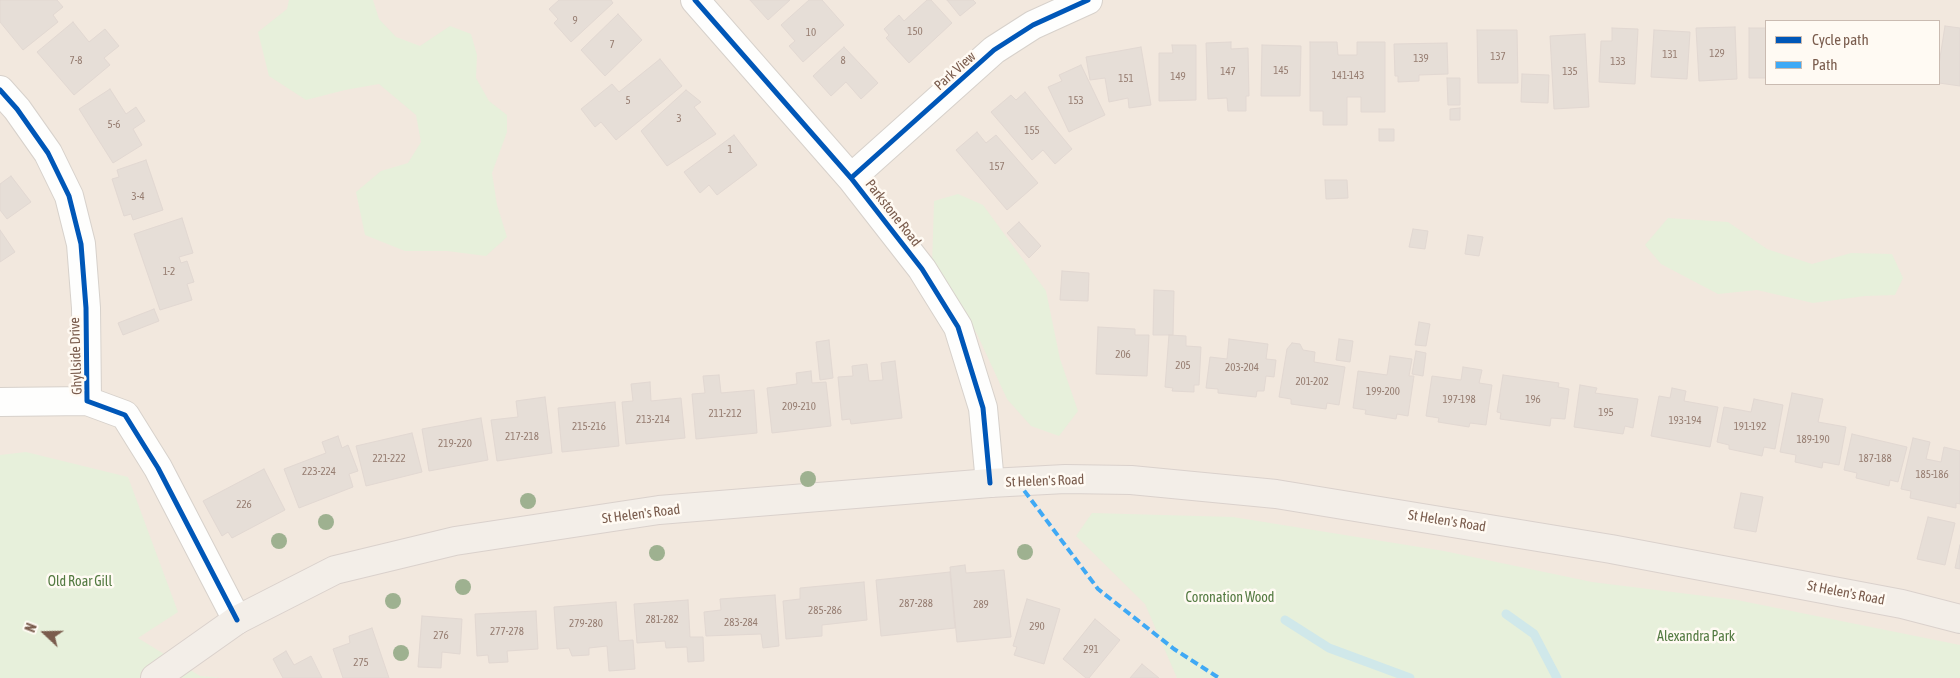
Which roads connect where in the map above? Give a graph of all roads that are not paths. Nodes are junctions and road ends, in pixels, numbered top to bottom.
1 (695, 0) edge
2 (1088, 0) edge
3 (0, 90) edge
4 (851, 178) junction
5 (87, 401) junction
6 (0, 402) edge
7 (990, 483) junction
8 (1960, 618) edge
9 (237, 620) junction
10 (155, 678) edge

1 - 4 street, Parkstone Road
2 - 4 street, Park View
3 - 5 street, Ghyllside Drive
4 - 7 street, Parkstone Road
5 - 6 street
5 - 9 street, Ghyllside Drive
7 - 8 main road, St Helen's Road
7 - 9 main road, St Helen's Road
9 - 10 main road, St Helen's Road

